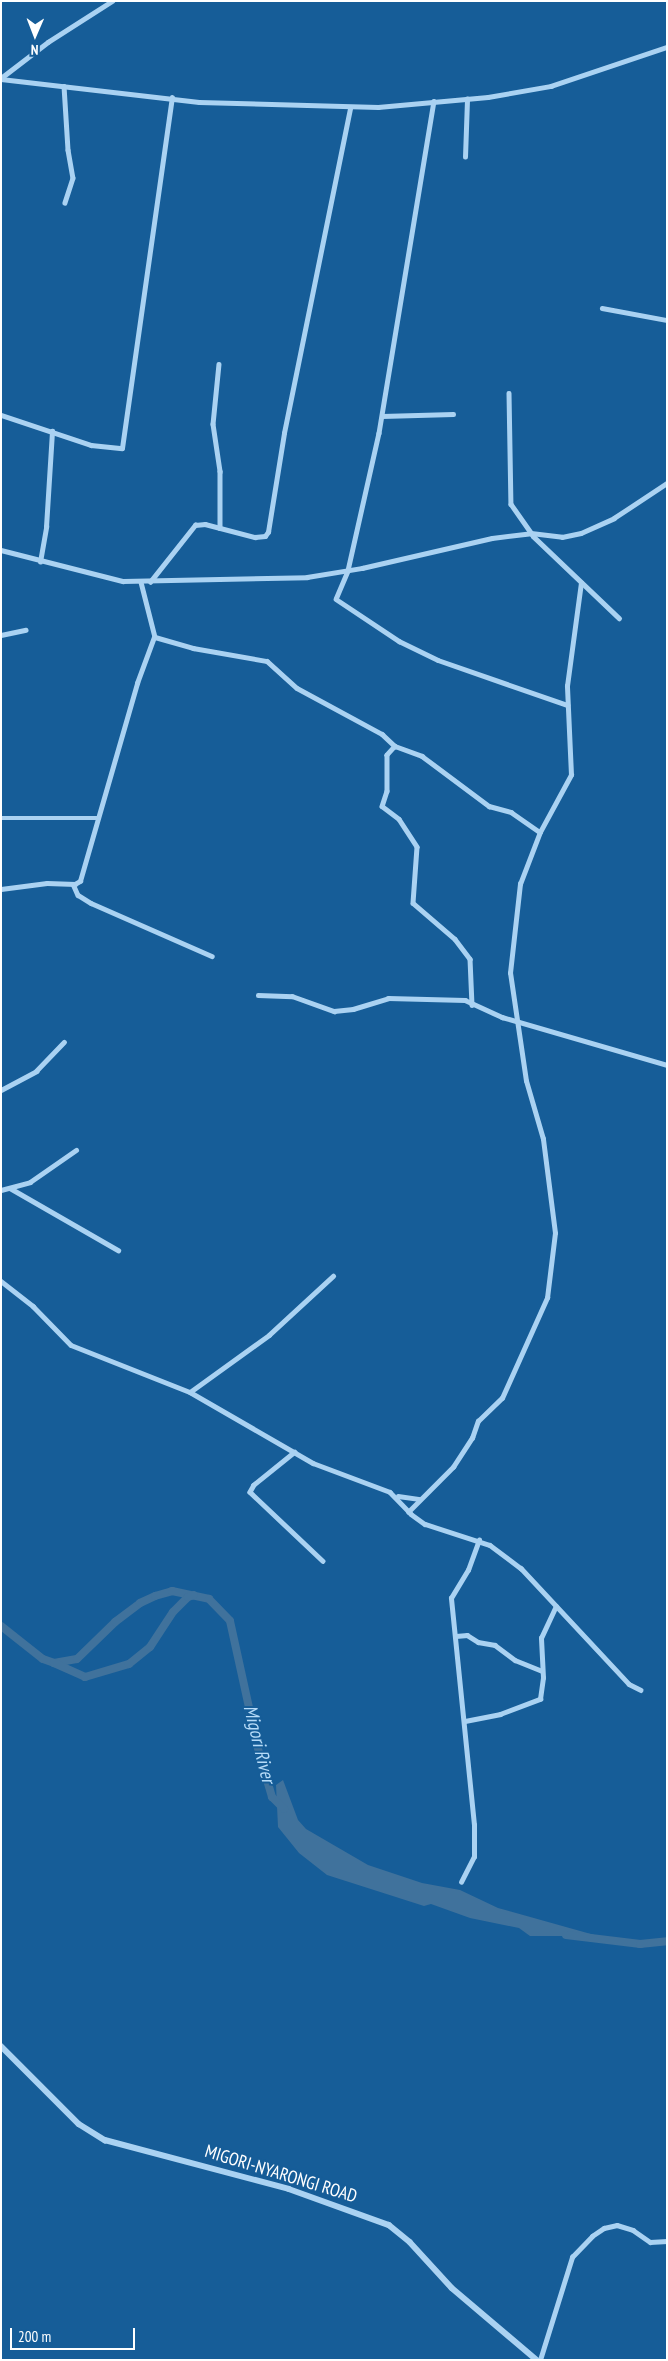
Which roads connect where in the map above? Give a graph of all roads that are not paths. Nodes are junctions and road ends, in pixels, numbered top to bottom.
1 (112, 1) edge
2 (667, 47) edge
3 (1, 78) edge
4 (64, 86) junction
5 (172, 98) junction
6 (467, 99) junction
7 (434, 101) junction
8 (350, 108) junction
9 (465, 156) dead end
10 (65, 203) dead end
11 (602, 308) dead end
12 (667, 320) edge
13 (219, 364) dead end
14 (509, 392) dead end
15 (453, 414) dead end
16 (1, 415) edge
17 (382, 416) junction
18 (52, 431) junction
19 (667, 482) edge
20 (220, 528) junction
21 (531, 533) junction
22 (1, 550) edge
23 (40, 562) junction
24 (348, 571) junction
25 (141, 582) junction
26 (150, 582) junction
27 (581, 583) junction
28 (618, 618) dead end
29 (25, 630) dead end
30 (1, 635) edge
31 (154, 637) junction
32 (567, 705) junction
33 (395, 746) junction
34 (1, 818) edge
35 (98, 818) junction
36 (540, 832) junction
37 (73, 884) junction
38 (1, 888) edge
39 (212, 956) dead end
40 (258, 995) dead end
41 (472, 1005) junction
42 (517, 1021) junction
43 (64, 1042) dead end
44 (667, 1065) edge
45 (1, 1090) edge
46 (76, 1150) dead end
47 (10, 1188) junction
48 (1, 1190) edge
49 (118, 1250) dead end
50 (333, 1276) dead end
51 (1, 1281) edge
52 (190, 1392) junction
53 (295, 1452) junction
54 (396, 1496) junction
55 (420, 1499) junction
56 (408, 1512) junction
57 (479, 1540) junction
58 (323, 1561) dead end
59 (556, 1606) junction
60 (456, 1636) junction
61 (542, 1671) junction
62 (641, 1690) dead end
63 (465, 1721) junction
64 (461, 1882) dead end
65 (1, 2046) edge
66 (667, 2241) edge
67 (538, 2360) edge

1 - 3 street
2 - 6 street
3 - 4 street
4 - 5 street
4 - 10 street
5 - 8 street
5 - 18 street
6 - 7 street
6 - 9 street
7 - 8 street
7 - 17 street
8 - 20 street
11 - 12 street
13 - 20 street
14 - 21 street
15 - 17 street
16 - 18 street
17 - 24 street
18 - 23 street
19 - 21 street
20 - 26 street
21 - 24 street
21 - 27 street
22 - 23 street
23 - 25 street
24 - 26 street
24 - 32 street
25 - 26 street
25 - 31 street
27 - 28 street
27 - 32 street
29 - 30 street
31 - 33 street
31 - 35 street
32 - 36 street
33 - 36 street
33 - 41 street
34 - 35 street
35 - 37 street
36 - 42 street
37 - 38 street
37 - 39 street
40 - 41 street
41 - 42 street
42 - 44 street
42 - 55 street
43 - 45 street
46 - 47 street
47 - 48 street
47 - 49 street
50 - 52 street
51 - 52 street
52 - 53 street
53 - 54 street
53 - 58 street
54 - 55 street
54 - 56 street
55 - 56 street
56 - 57 street
57 - 59 street
57 - 60 street
59 - 61 street
59 - 62 street
60 - 61 street
60 - 63 street
61 - 63 street
63 - 64 street
65 - 67 street, MIGORI-NYARONGI ROAD
66 - 67 street

